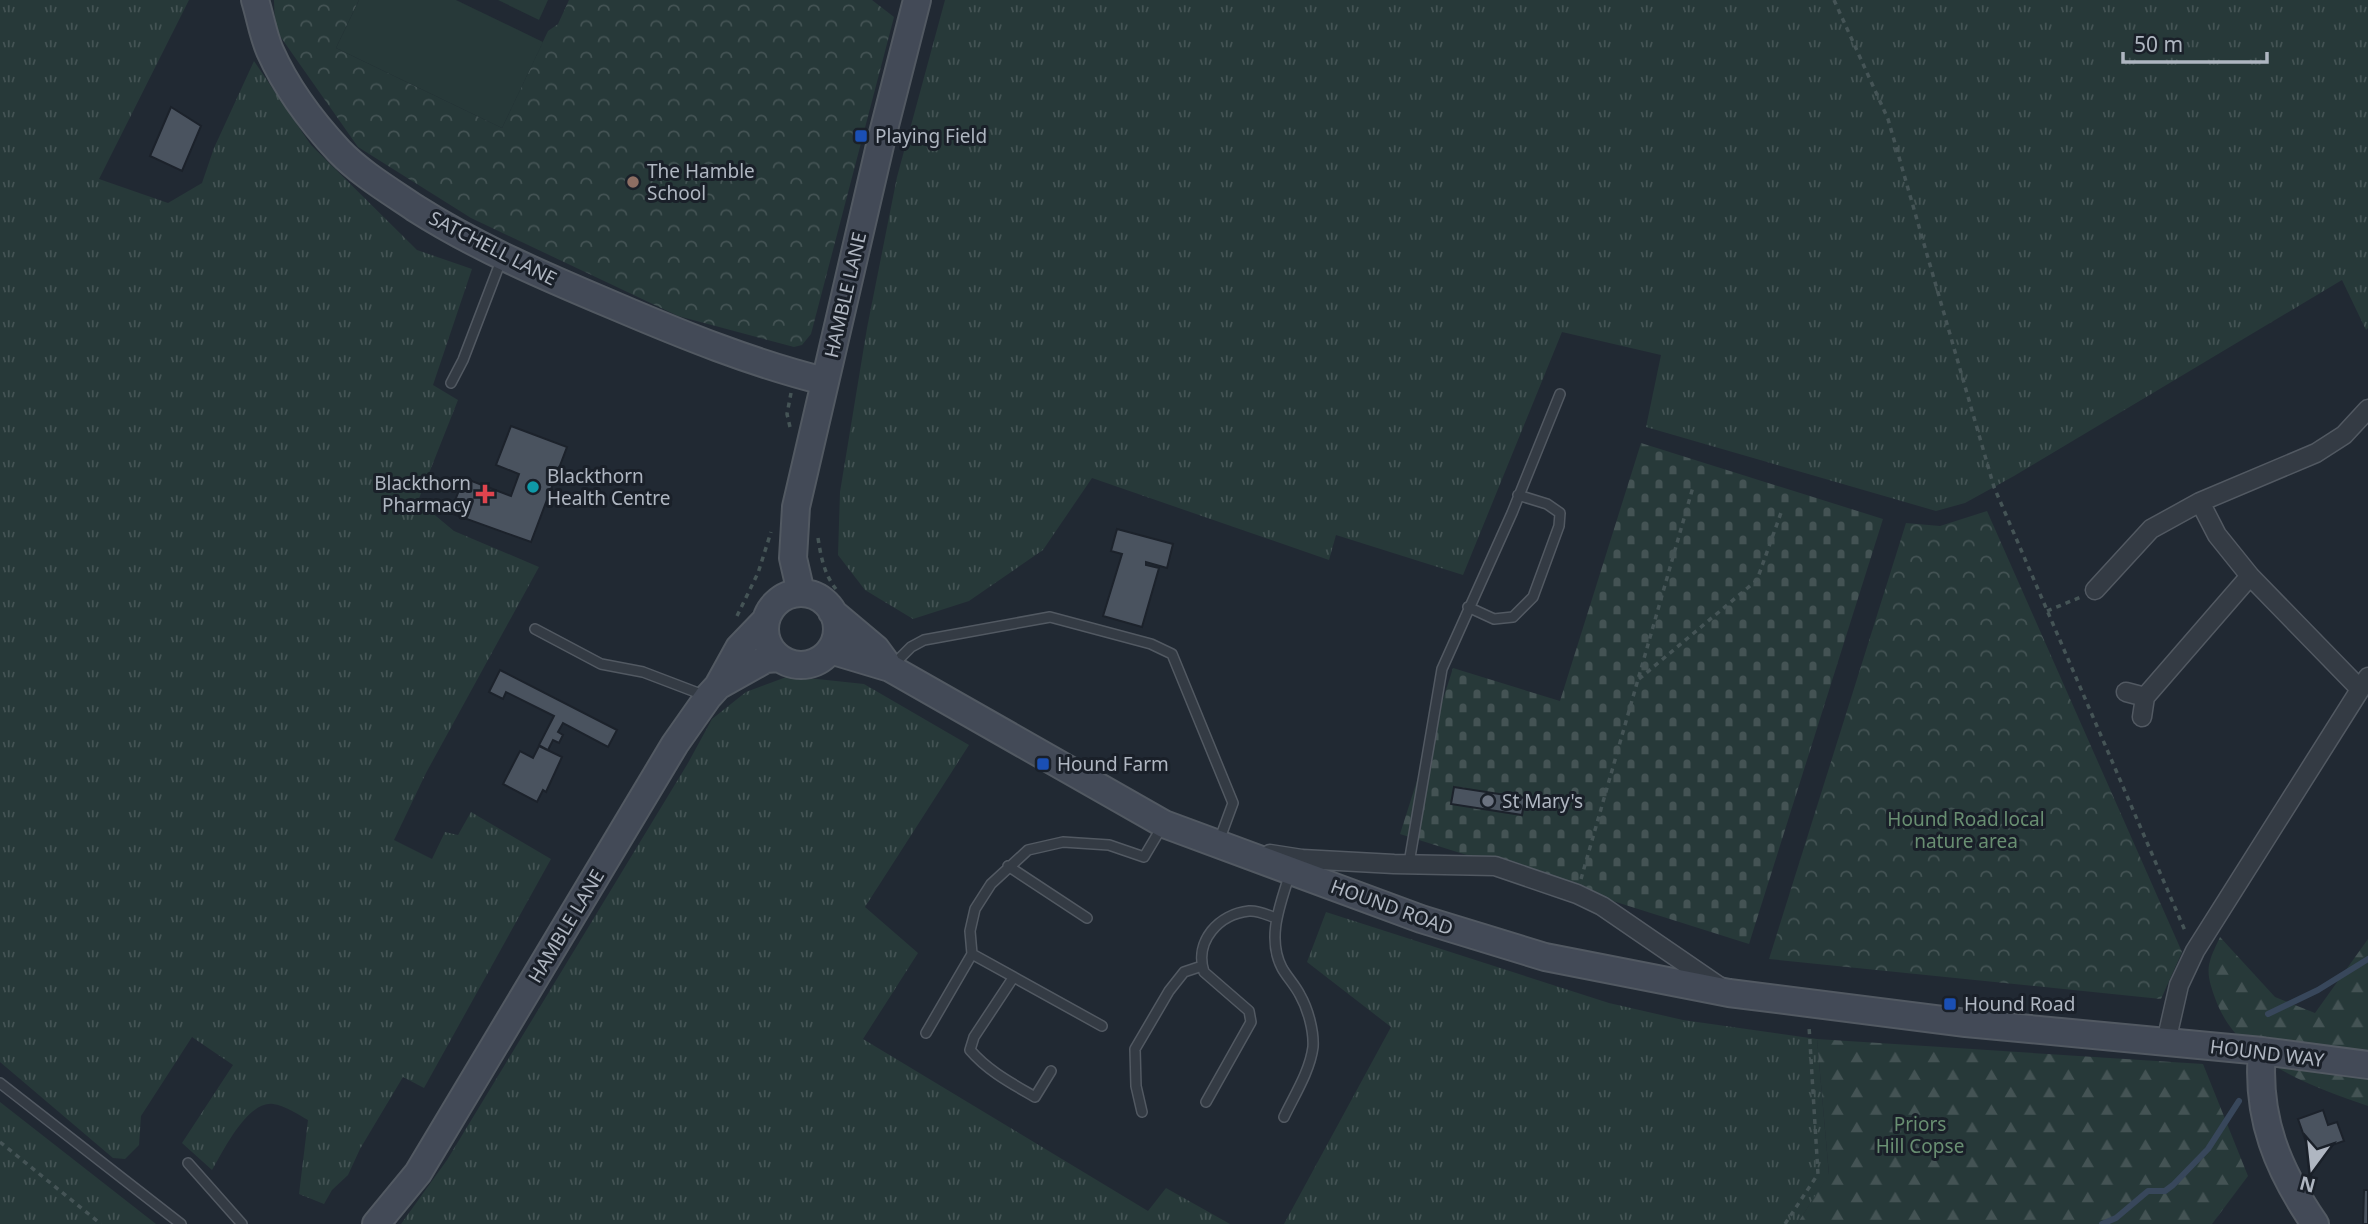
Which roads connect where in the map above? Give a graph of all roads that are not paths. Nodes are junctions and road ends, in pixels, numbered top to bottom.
1 (255, 0) edge
2 (912, 2) edge
3 (502, 257) junction
4 (824, 381) junction
5 (450, 383) dead end
6 (1560, 394) dead end
7 (2368, 409) edge
8 (1518, 495) junction
9 (2200, 502) junction
10 (2250, 576) junction
11 (2095, 590) road end
12 (801, 593) junction
13 (1468, 607) junction
14 (832, 612) junction
15 (765, 620) junction
16 (535, 629) dead end
17 (826, 659) junction
18 (783, 665) junction
19 (890, 668) junction
20 (2364, 683) edge
21 (713, 691) junction
22 (2126, 692) dead end
23 (2145, 697) junction
24 (2141, 717) dead end
25 (1164, 824) junction
26 (1226, 846) junction
27 (1409, 863) junction
28 (1008, 866) junction
29 (1291, 869) junction
30 (1087, 918) dead end
31 (1276, 918) junction
32 (972, 954) junction
33 (1202, 966) junction
34 (1013, 978) junction
35 (1729, 993) junction
36 (1102, 1026) dead end
37 (926, 1033) dead end
38 (2166, 1042) junction
39 (2262, 1051) junction
40 (2368, 1065) edge
41 (1051, 1071) dead end
42 (0, 1083) edge
43 (1206, 1102) dead end
44 (1142, 1112) dead end
45 (1283, 1117) dead end
46 (188, 1163) dead end
47 (181, 1224) edge
48 (242, 1224) edge
49 (376, 1224) edge
50 (2315, 1224) edge

1 - 3 street, SATCHELL LANE
2 - 4 street, HAMBLE LANE
3 - 4 street, SATCHELL LANE
3 - 5 lane
4 - 12 street, HAMBLE LANE
6 - 8 lane
7 - 9 street
8 - 13 lane
8 - 13 lane
9 - 10 street
9 - 11 street
10 - 20 street
10 - 23 street
12 - 14 street
12 - 15 street
13 - 27 lane
14 - 17 street
14 - 19 street
15 - 18 street
15 - 21 street
16 - 21 lane
17 - 18 street
17 - 19 street, HOUND ROAD
18 - 21 street, HAMBLE LANE
19 - 25 street, HOUND ROAD
19 - 26 lane
20 - 38 street
21 - 49 street, HAMBLE LANE
22 - 23 street
23 - 24 street
25 - 26 street, HOUND ROAD
25 - 28 lane
26 - 27 street
26 - 29 street, HOUND ROAD
27 - 35 street
28 - 30 lane
28 - 32 lane
29 - 31 lane
29 - 35 street, HOUND ROAD
31 - 33 lane
31 - 45 lane
32 - 34 lane
32 - 37 lane
33 - 43 lane
33 - 44 lane
34 - 36 lane
34 - 41 lane
35 - 38 street, HOUND ROAD
38 - 39 street, HOUND WAY
39 - 40 street, HOUND WAY
39 - 50 street
42 - 47 lane
46 - 48 lane

